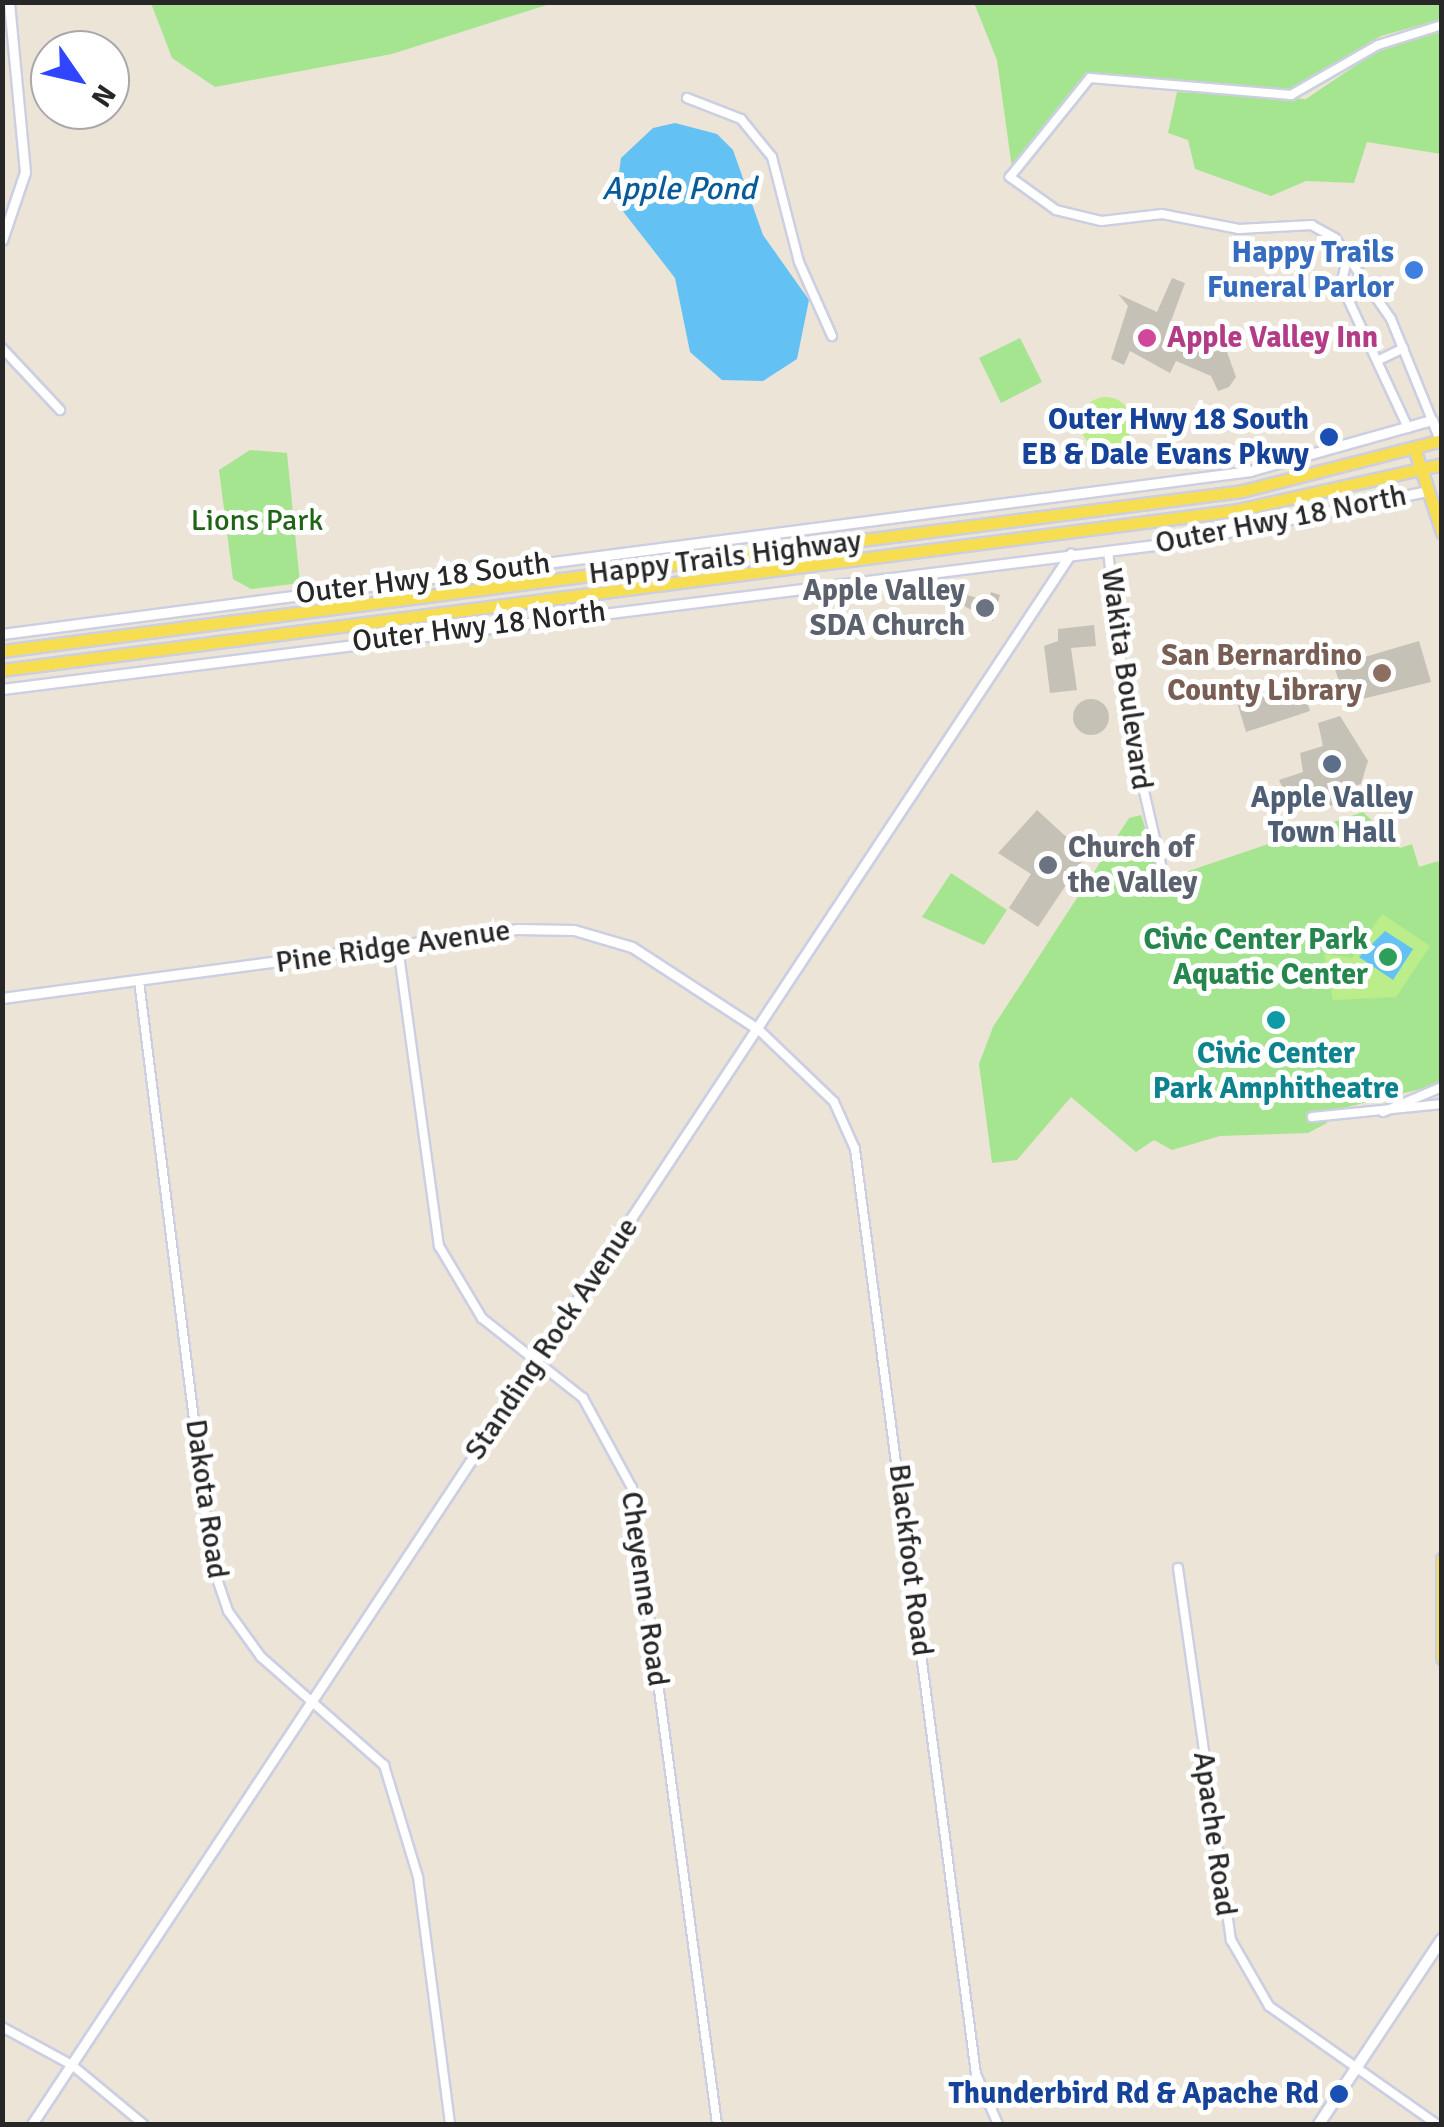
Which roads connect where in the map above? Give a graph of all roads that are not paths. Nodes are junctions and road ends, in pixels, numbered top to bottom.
1 (9, 2) edge
2 (1442, 25) edge
3 (687, 98) dead end
4 (2, 240) edge
5 (1349, 252) junction
6 (832, 336) dead end
7 (2, 348) edge
8 (1404, 348) junction
9 (1381, 359) junction
10 (60, 410) dead end
11 (1432, 420) junction
12 (1408, 428) junction
13 (1441, 442) edge
14 (1414, 448) junction
15 (1442, 464) edge
16 (1420, 469) junction
17 (1428, 491) junction
18 (1442, 532) edge
19 (1108, 551) junction
20 (1072, 553) junction
21 (2, 634) edge
22 (2, 651) edge
23 (2, 670) edge
24 (2, 689) edge
25 (1161, 865) dead end
26 (398, 947) junction
27 (138, 981) junction
28 (2, 998) edge
29 (758, 1028) junction
30 (1442, 1086) edge
31 (1442, 1104) edge
32 (1383, 1112) junction
33 (1312, 1117) dead end
34 (535, 1363) junction
35 (1442, 1559) edge
36 (1178, 1568) dead end
37 (1442, 1658) edge
38 (314, 1699) junction
39 (1442, 1940) edge
40 (2, 2027) edge
41 (72, 2064) junction
42 (1354, 2070) junction
43 (32, 2124) edge
44 (143, 2124) edge
45 (450, 2124) edge
46 (717, 2124) edge
47 (998, 2124) edge
48 (1318, 2124) edge
49 (1436, 2124) edge

1 - 4 street
2 - 5 street
3 - 6 street
5 - 8 street
5 - 9 street
7 - 10 street
8 - 9 street
8 - 11 street
9 - 12 street
11 - 12 street, Outer Hwy 18 South
11 - 13 street
12 - 14 street
12 - 21 street, Outer Hwy 18 South
13 - 14 main road, Happy Trails Highway
14 - 16 main road
14 - 22 main road, Happy Trails Highway
15 - 16 main road, Happy Trails Highway
16 - 17 main road
16 - 23 main road, Happy Trails Highway
17 - 18 main road
17 - 19 street, Outer Hwy 18 North
19 - 20 street, Outer Hwy 18 North
19 - 25 street, Wakita Boulevard
20 - 24 street, Outer Hwy 18 North
20 - 29 street, Standing Rock Avenue
26 - 27 street, Pine Ridge Avenue
26 - 29 street, Pine Ridge Avenue
26 - 34 street, Cheyenne Road
27 - 28 street, Pine Ridge Avenue
27 - 38 street, Dakota Road
29 - 34 street, Standing Rock Avenue
29 - 47 street, Blackfoot Road
30 - 32 street
31 - 32 street
32 - 33 street
34 - 38 street, Standing Rock Avenue
34 - 46 street, Cheyenne Road
35 - 37 main road
36 - 42 street, Apache Road
38 - 41 street, Standing Rock Avenue
38 - 45 street, Dakota Road
39 - 42 main road
40 - 41 street
41 - 43 street, Standing Rock Avenue
41 - 44 street
42 - 48 main road
42 - 49 street, Apache Road

